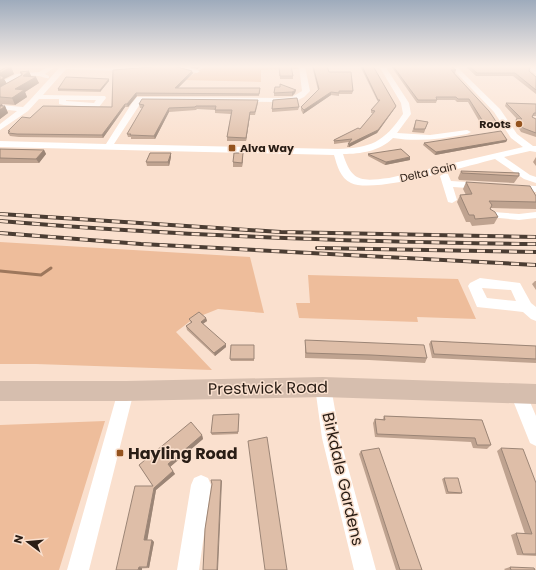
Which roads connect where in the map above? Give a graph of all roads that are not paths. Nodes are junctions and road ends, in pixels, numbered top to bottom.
1 (41, 93) edge
2 (304, 93) edge
3 (397, 93) edge
4 (479, 93) edge
5 (38, 96) junction
6 (63, 97) junction
7 (96, 105) junction
8 (109, 105) edge
9 (0, 108) edge
10 (25, 109) junction
11 (0, 128) edge
12 (467, 132) dead end
13 (392, 135) junction
14 (2, 144) edge
15 (108, 147) junction
16 (533, 148) edge
17 (338, 152) junction
18 (497, 156) junction
19 (438, 170) junction
20 (535, 181) edge
21 (448, 184) junction
22 (491, 187) edge
23 (506, 188) edge
24 (536, 189) edge
25 (452, 200) dead end
26 (492, 215) edge
27 (536, 215) edge
28 (323, 387) junction
29 (0, 391) edge
30 (126, 391) junction
31 (527, 394) edge
32 (536, 437) edge
33 (201, 485) dead end
34 (78, 570) edge
35 (188, 570) edge
36 (365, 570) edge

1 - 5 street
2 - 15 street
3 - 13 street
4 - 16 street
5 - 6 street
5 - 10 street
6 - 7 street
6 - 7 street
7 - 8 street
9 - 10 street
10 - 11 street
12 - 13 street
13 - 17 street
14 - 15 street
15 - 17 street
16 - 18 street, Delta Gain
17 - 19 street, Delta Gain
18 - 19 street, Delta Gain
18 - 20 street
19 - 21 street
21 - 22 street
21 - 25 street
23 - 24 street
26 - 27 street
28 - 30 main road, Prestwick Road
28 - 31 main road, Prestwick Road
28 - 36 street, Birkdale Gardens
29 - 30 main road, Prestwick Road
30 - 34 street
31 - 32 street
33 - 35 street

